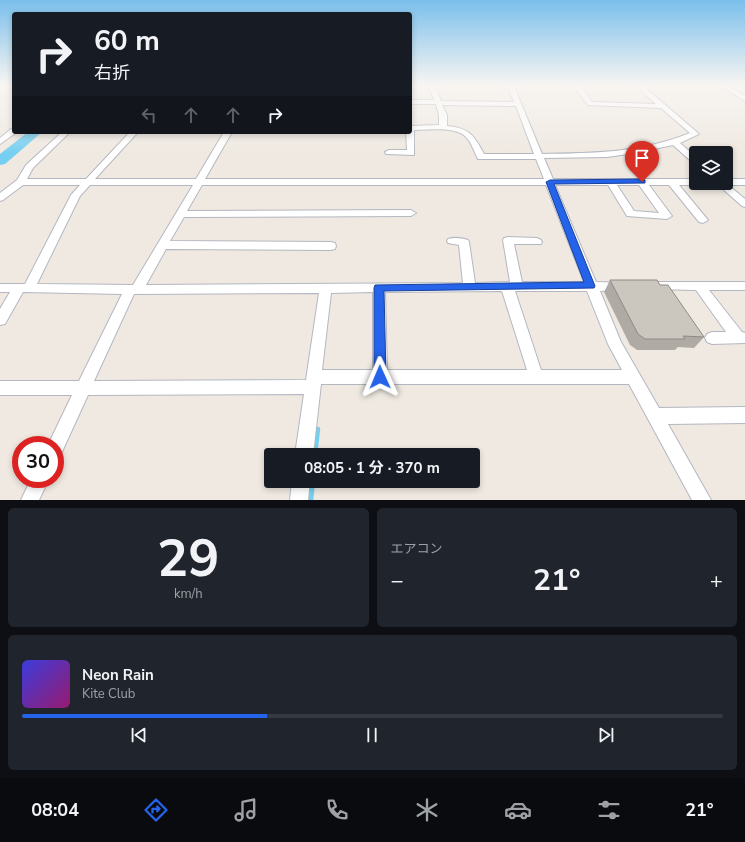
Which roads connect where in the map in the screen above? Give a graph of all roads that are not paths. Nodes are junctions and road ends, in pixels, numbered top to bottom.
1 (439, 107) edge
2 (518, 107) edge
3 (664, 107) edge
4 (412, 128) edge
5 (443, 128) junction
6 (0, 130) edge
7 (12, 130) edge
8 (12, 132) edge
9 (64, 134) edge
10 (132, 134) edge
11 (227, 134) edge
12 (410, 134) edge
13 (0, 142) edge
14 (675, 142) junction
15 (389, 152) dead end
16 (689, 155) edge
17 (539, 156) junction
18 (21, 182) junction
19 (87, 182) junction
20 (199, 182) junction
21 (550, 182) junction
22 (611, 182) junction
23 (642, 182) junction
24 (672, 182) junction
25 (689, 182) edge
26 (733, 182) edge
27 (745, 182) edge
28 (729, 190) edge
29 (0, 198) edge
30 (745, 204) edge
31 (411, 213) dead end
32 (181, 214) junction
33 (702, 220) dead end
34 (452, 241) dead end
35 (537, 242) dead end
36 (163, 245) junction
37 (331, 246) dead end
38 (590, 286) junction
39 (745, 286) edge
40 (469, 287) junction
41 (512, 287) junction
42 (700, 287) junction
43 (0, 288) edge
44 (24, 288) junction
45 (326, 288) junction
46 (379, 288) junction
47 (133, 290) junction
48 (0, 320) edge
49 (712, 338) dead end
50 (741, 338) edge
51 (380, 377) junction
52 (536, 377) junction
53 (632, 378) junction
54 (314, 382) junction
55 (84, 387) junction
56 (0, 388) edge
57 (745, 415) edge
58 (654, 416) junction
59 (61, 436) edge
60 (305, 448) edge
61 (36, 488) edge
62 (300, 488) edge
63 (30, 500) edge
64 (299, 500) edge
65 (702, 500) edge

1 - 5 street
2 - 17 street
3 - 14 street
4 - 5 street
5 - 17 street
6 - 7 street
8 - 13 street
9 - 18 street
10 - 19 street
11 - 20 street
12 - 15 street
14 - 16 street
14 - 17 street
17 - 21 street
18 - 19 street
18 - 29 street
19 - 20 street
19 - 44 street
20 - 21 street
20 - 32 street
21 - 22 street
21 - 38 street
22 - 23 street
22 - 23 street
23 - 24 street
24 - 25 street
24 - 33 street
26 - 27 street
28 - 30 street
31 - 32 street
32 - 36 street
34 - 40 street
35 - 41 street
36 - 37 street
36 - 47 street
38 - 41 street
38 - 42 street
38 - 53 street
39 - 42 street
40 - 41 street
40 - 46 street
41 - 52 street
42 - 50 street
43 - 44 street
44 - 47 street
44 - 48 street
45 - 46 street
45 - 47 street
45 - 54 street
46 - 51 street
47 - 55 street
49 - 50 street
51 - 52 street
51 - 54 street
52 - 53 street
53 - 58 street
54 - 55 street
54 - 60 street
55 - 56 street
55 - 59 street
57 - 58 street
58 - 65 street
61 - 63 street
62 - 64 street

